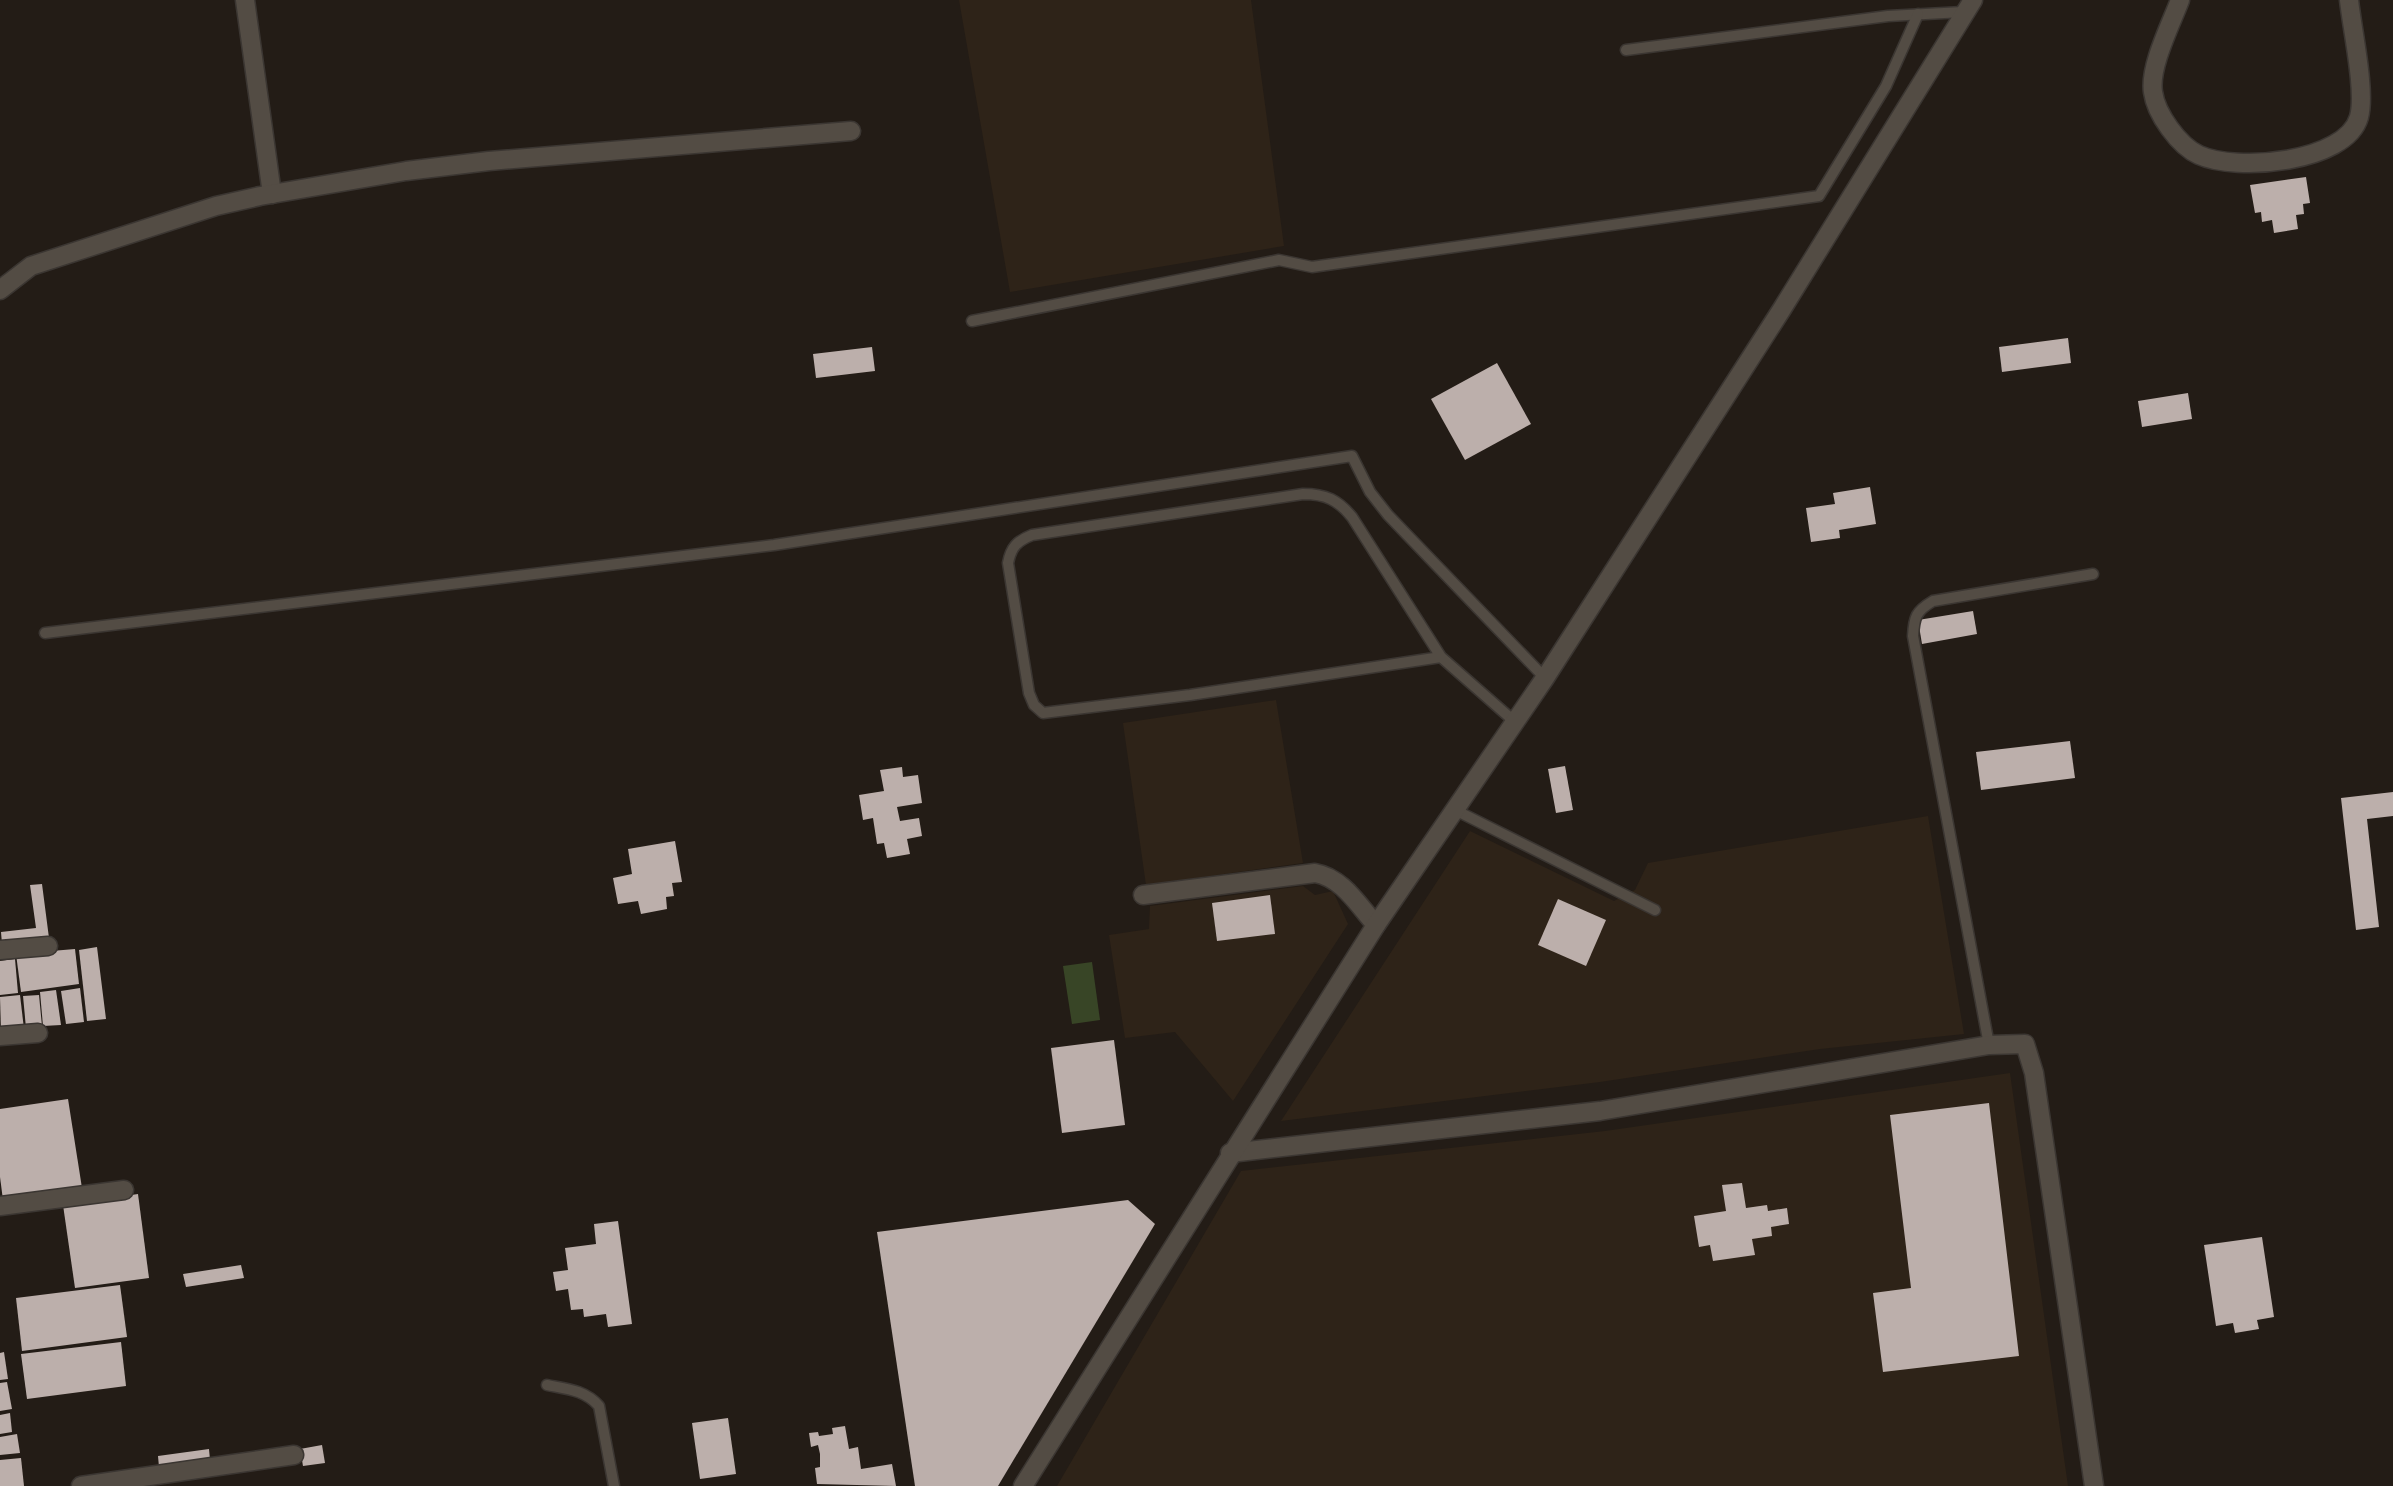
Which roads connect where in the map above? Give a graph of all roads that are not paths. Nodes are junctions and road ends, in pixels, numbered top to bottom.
1 (245, 0) edge
2 (2180, 0) edge
3 (2349, 0) edge
4 (1968, 6) edge
5 (1918, 14) junction
6 (1626, 50) dead end
7 (851, 131) dead end
8 (272, 194) junction
9 (0, 289) edge
10 (972, 321) dead end
11 (2092, 574) dead end
12 (45, 633) dead end
13 (1441, 657) junction
14 (1545, 678) junction
15 (1515, 722) junction
16 (1455, 810) junction
17 (1143, 895) dead end
18 (1655, 910) dead end
19 (1376, 925) junction
20 (48, 946) dead end
21 (0, 950) edge
22 (38, 1033) dead end
23 (0, 1036) edge
24 (1989, 1045) junction
25 (1230, 1153) junction
26 (124, 1190) dead end
27 (0, 1206) edge
28 (547, 1385) dead end
29 (294, 1455) dead end
30 (81, 1486) edge
31 (614, 1486) edge
32 (1023, 1486) edge
33 (2094, 1486) edge

1 - 8 street
2 - 3 street
4 - 5 lane
4 - 14 street
5 - 6 lane
5 - 10 lane
7 - 8 street
8 - 9 street
11 - 24 lane
12 - 14 lane
13 - 13 lane
13 - 15 lane
14 - 15 street
15 - 16 street
16 - 18 lane
16 - 19 street
17 - 19 street
19 - 25 street
20 - 21 street
22 - 23 street
24 - 25 street
24 - 33 street
25 - 32 street
26 - 27 street
28 - 31 lane
29 - 30 street

